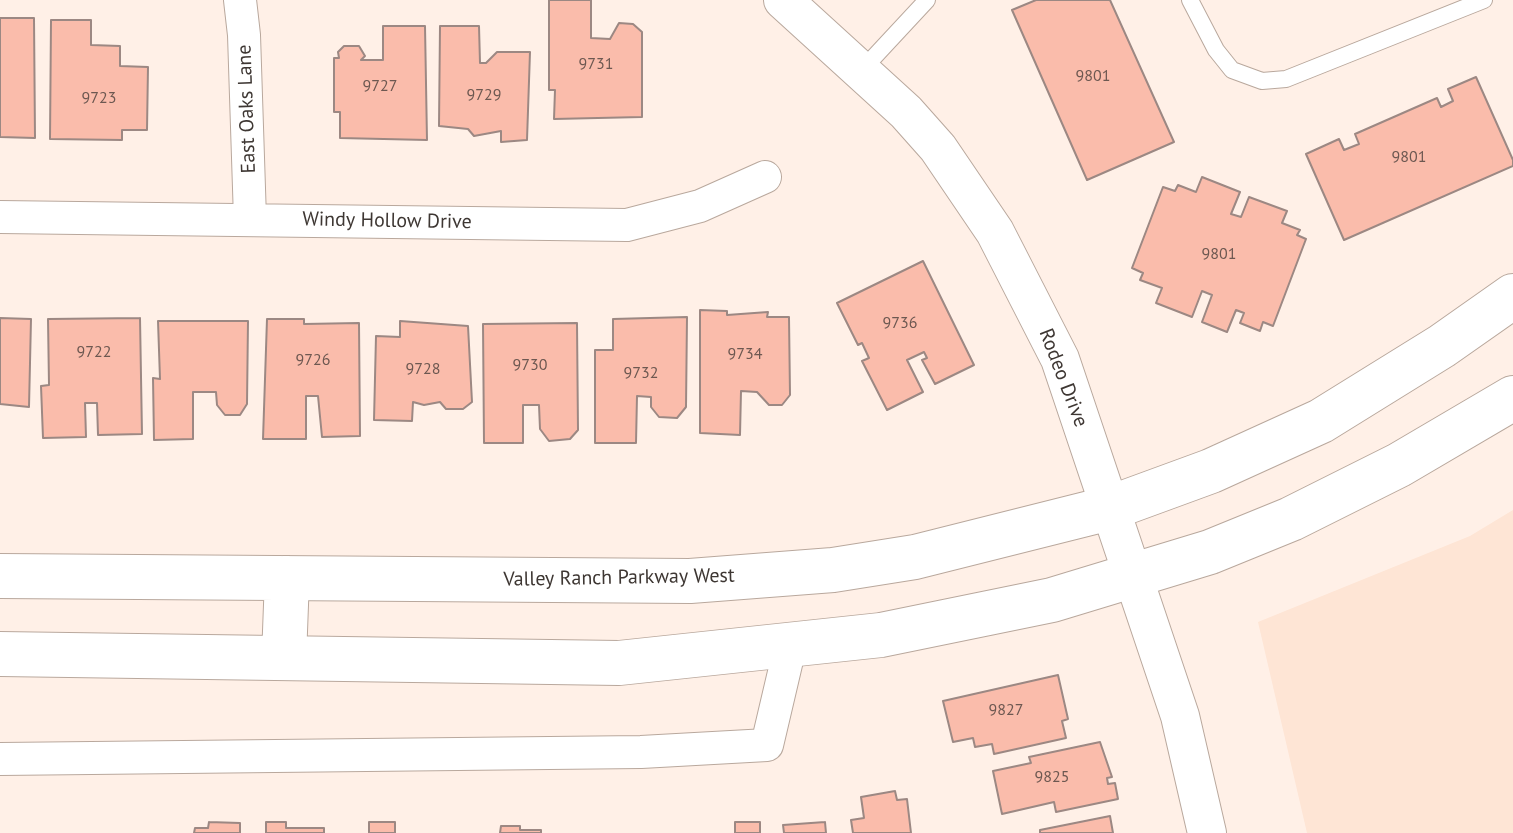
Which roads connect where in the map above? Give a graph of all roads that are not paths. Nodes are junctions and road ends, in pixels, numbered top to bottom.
1 (240, 0) edge
2 (783, 0) edge
3 (927, 0) edge
4 (1190, 0) edge
5 (1484, 0) edge
6 (861, 71) junction
7 (765, 177) dead end
8 (0, 217) edge
9 (250, 219) junction
10 (1513, 296) edge
11 (1513, 398) edge
12 (1110, 508) junction
13 (1133, 575) junction
14 (0, 576) edge
15 (287, 578) junction
16 (790, 647) junction
17 (0, 654) edge
18 (284, 658) junction
19 (0, 759) edge
20 (1207, 833) edge

1 - 9 street, East Oaks Lane
2 - 6 street, Rodeo Drive
3 - 6 lane
4 - 5 lane
6 - 12 street, Rodeo Drive
7 - 9 street, Windy Hollow Drive
8 - 9 street, Windy Hollow Drive
10 - 12 main road, Valley Ranch Parkway West
11 - 13 main road
12 - 13 street, Rodeo Drive
12 - 15 main road, Valley Ranch Parkway West
13 - 16 main road
13 - 20 street, Rodeo Drive
14 - 15 main road, Valley Ranch Parkway West
15 - 18 main road
16 - 18 main road
16 - 19 street
17 - 18 main road

